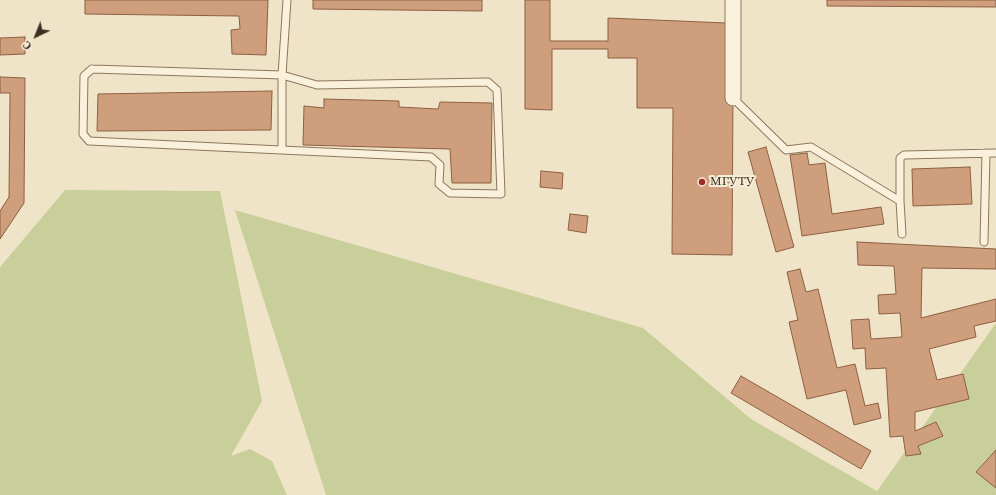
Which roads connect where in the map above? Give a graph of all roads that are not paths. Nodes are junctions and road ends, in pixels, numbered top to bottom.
1 (287, 0) edge
2 (733, 0) edge
3 (282, 75) junction
4 (733, 98) joint
5 (282, 150) junction
6 (986, 153) junction
7 (996, 153) edge
8 (900, 201) junction
9 (902, 234) dead end
10 (984, 242) dead end

1 - 3 lane
2 - 4 street
3 - 5 lane
3 - 5 lane
3 - 5 lane
4 - 8 lane
6 - 7 lane
6 - 8 lane
6 - 10 lane
8 - 9 lane

